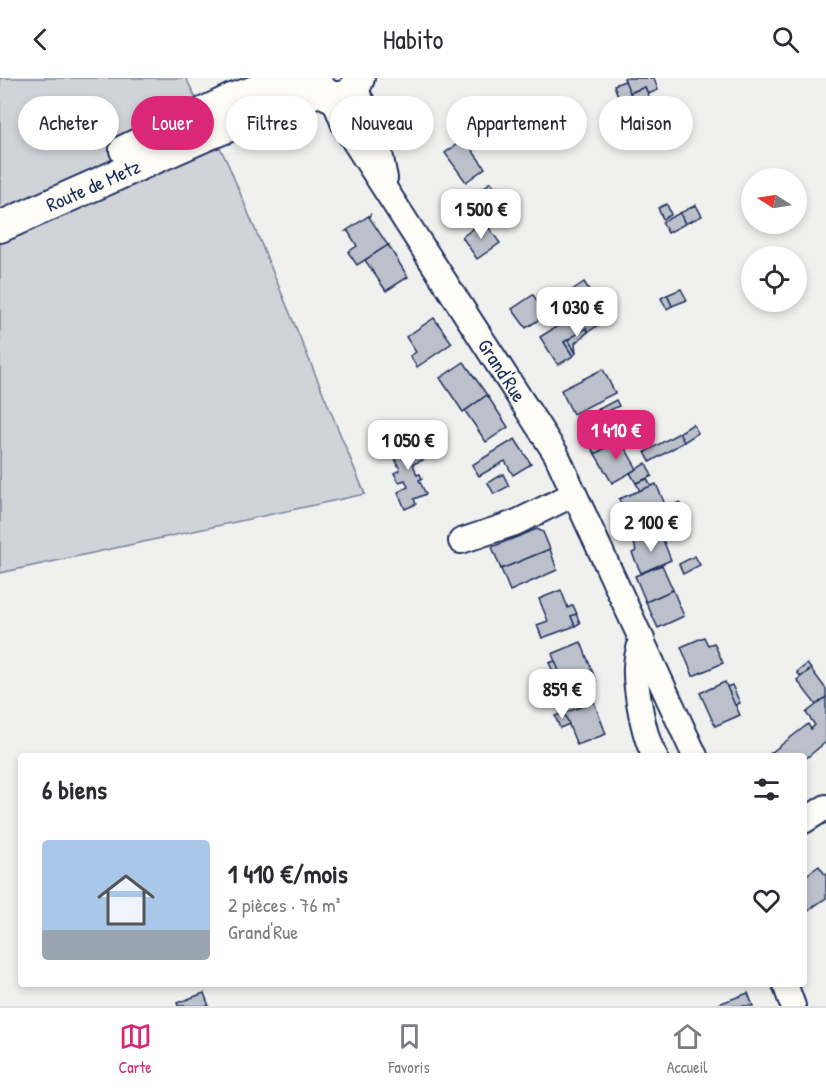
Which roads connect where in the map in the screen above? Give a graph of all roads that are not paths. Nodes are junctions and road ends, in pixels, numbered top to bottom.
1 (293, 78) edge
2 (344, 85) edge
3 (387, 189) junction
4 (0, 209) edge
5 (0, 227) edge
6 (574, 494) junction
7 (461, 541) dead end
8 (642, 639) junction
9 (654, 753) edge
10 (694, 753) edge
11 (826, 807) edge
12 (807, 819) edge
13 (786, 987) edge
14 (792, 1006) edge

1 - 4 main road, Route de Metz
2 - 3 street, Grand'Rue
2 - 3 street, Grand'Rue
2 - 5 main road, Route de Metz
3 - 6 street, Grand'Rue
6 - 7 street
6 - 8 street, Grand'Rue
8 - 9 street
8 - 10 street, Grand'Rue
11 - 12 street
13 - 14 street

